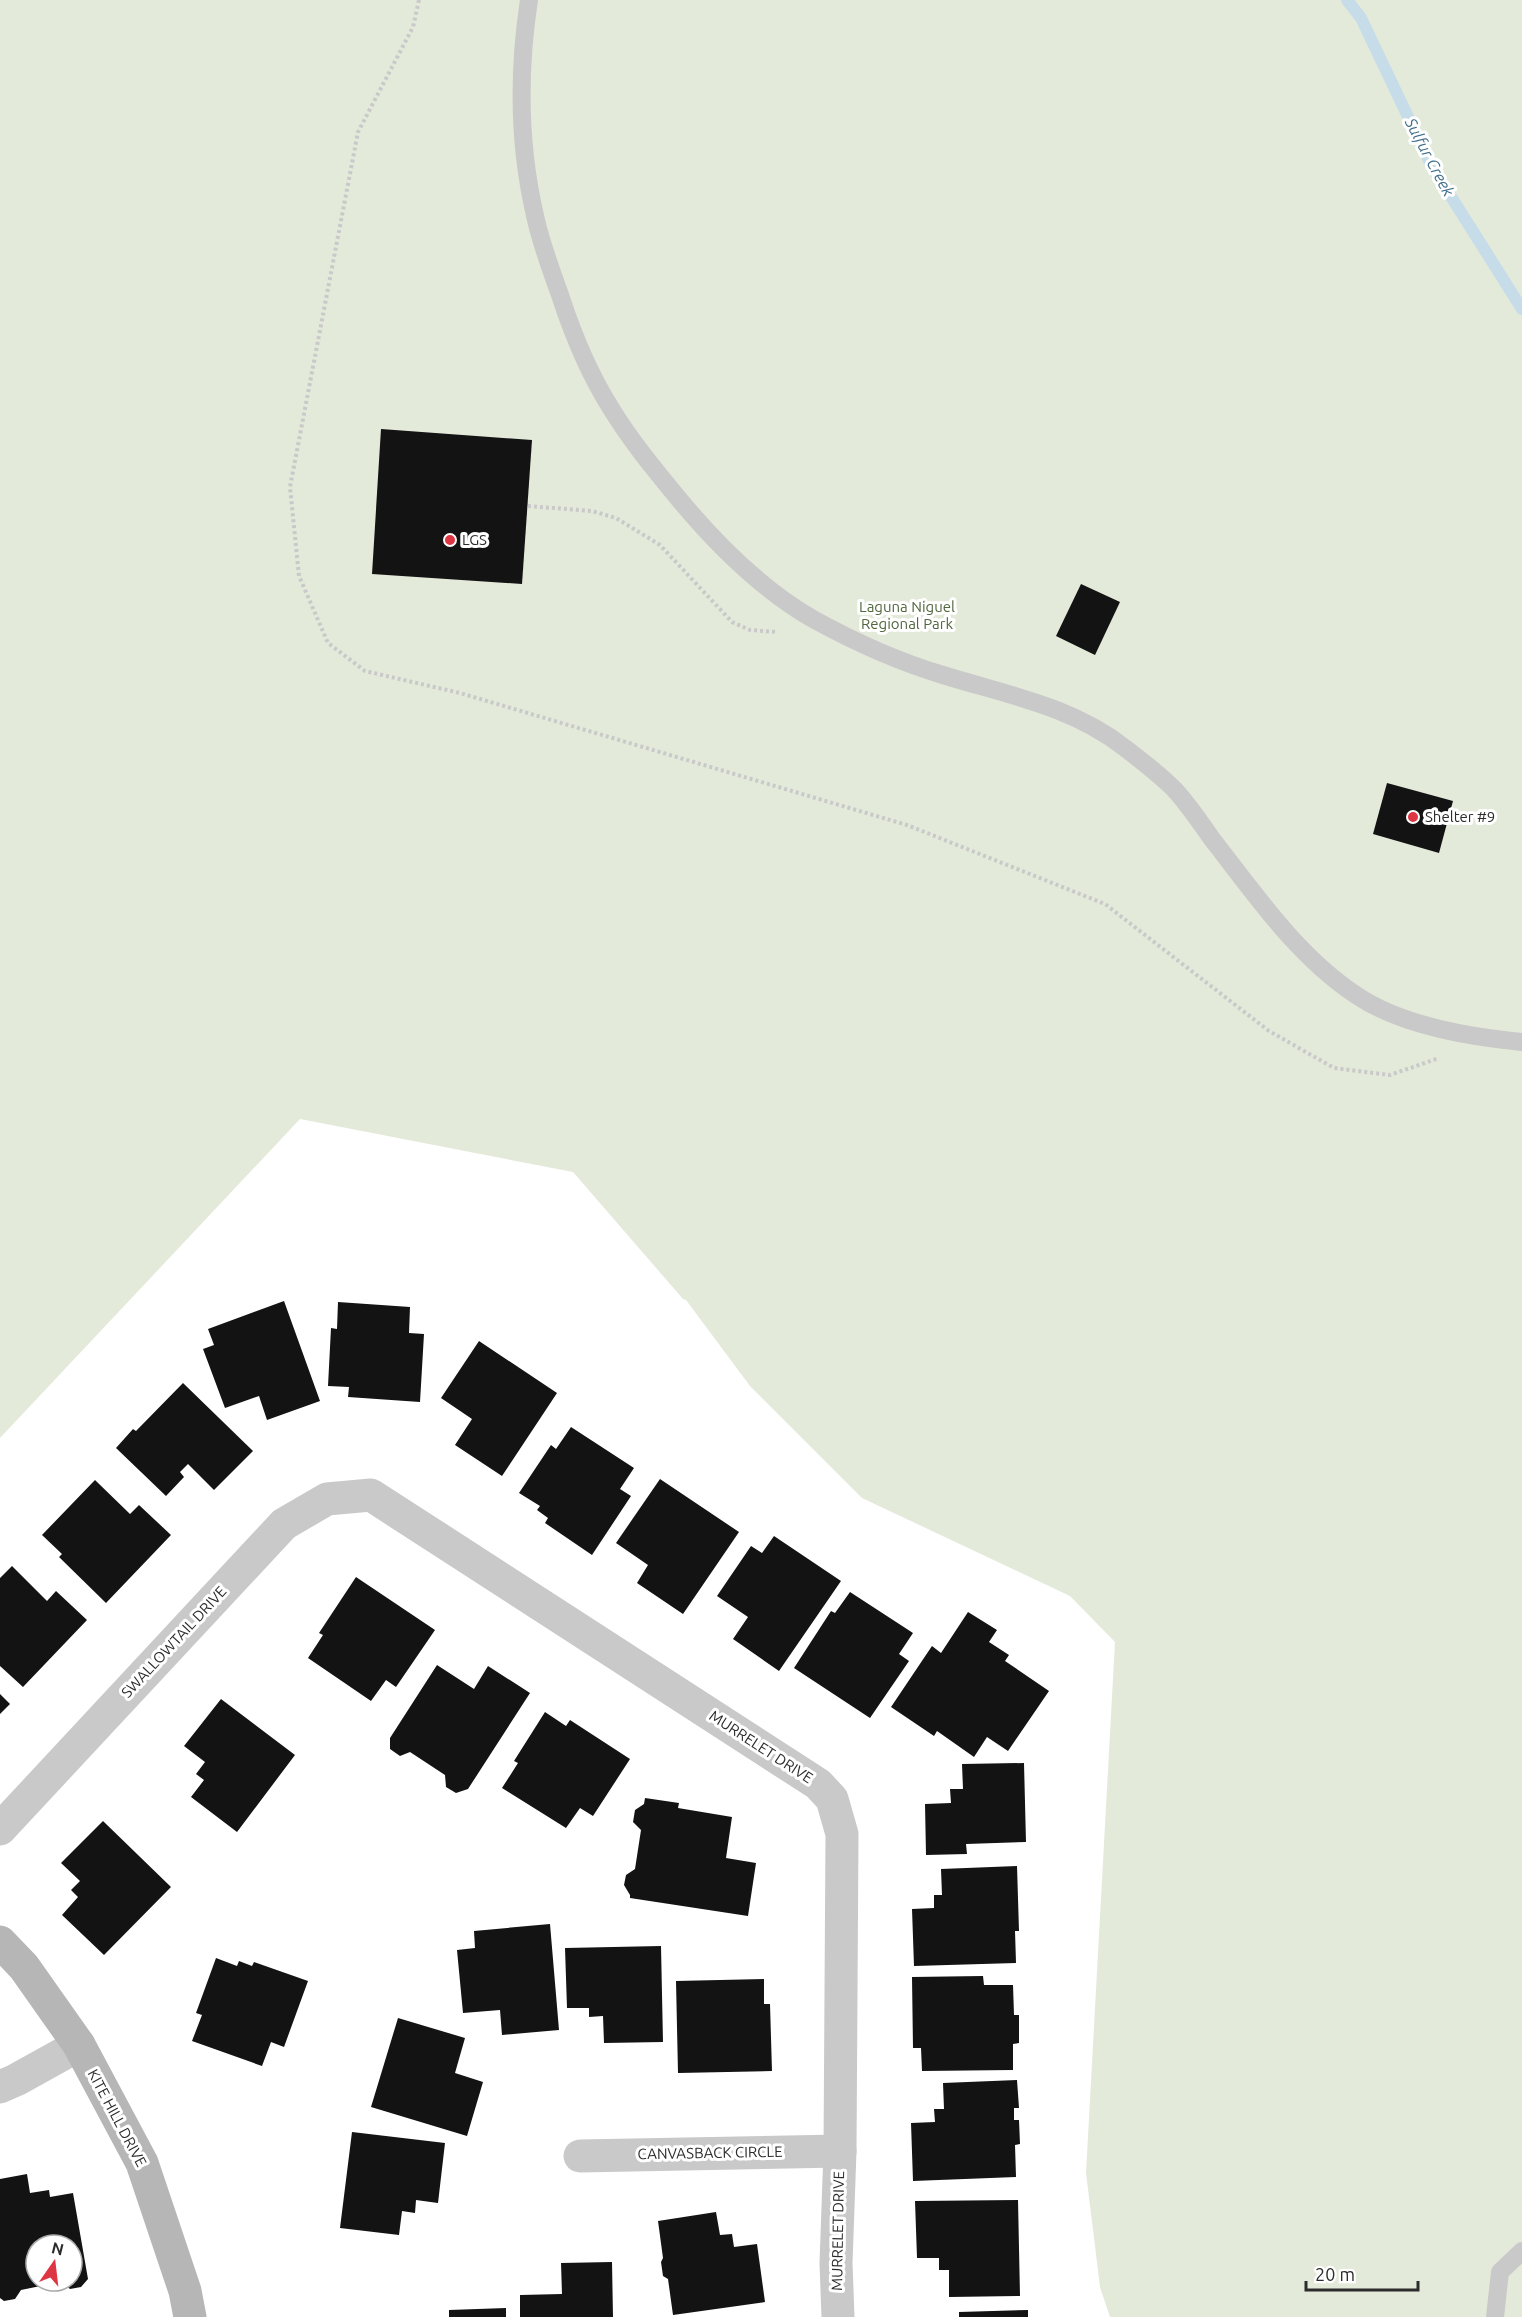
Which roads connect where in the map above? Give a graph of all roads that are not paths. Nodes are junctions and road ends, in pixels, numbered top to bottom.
1 (529, 0) edge
2 (1522, 1042) edge
3 (370, 1495) joint
4 (0, 1829) edge
5 (0, 1942) edge
6 (79, 2045) junction
7 (0, 2087) edge
8 (840, 2151) junction
9 (580, 2156) dead end
10 (1522, 2251) edge
11 (190, 2317) edge
12 (838, 2317) edge
13 (1494, 2317) edge

1 - 2 lane
3 - 4 street, SWALLOWTAIL DRIVE
3 - 8 street, MURRELET DRIVE
5 - 6 street, KITE HILL DRIVE
6 - 7 street
6 - 11 street, KITE HILL DRIVE
8 - 9 street, CANVASBACK CIRCLE
8 - 12 street, MURRELET DRIVE
10 - 13 lane

